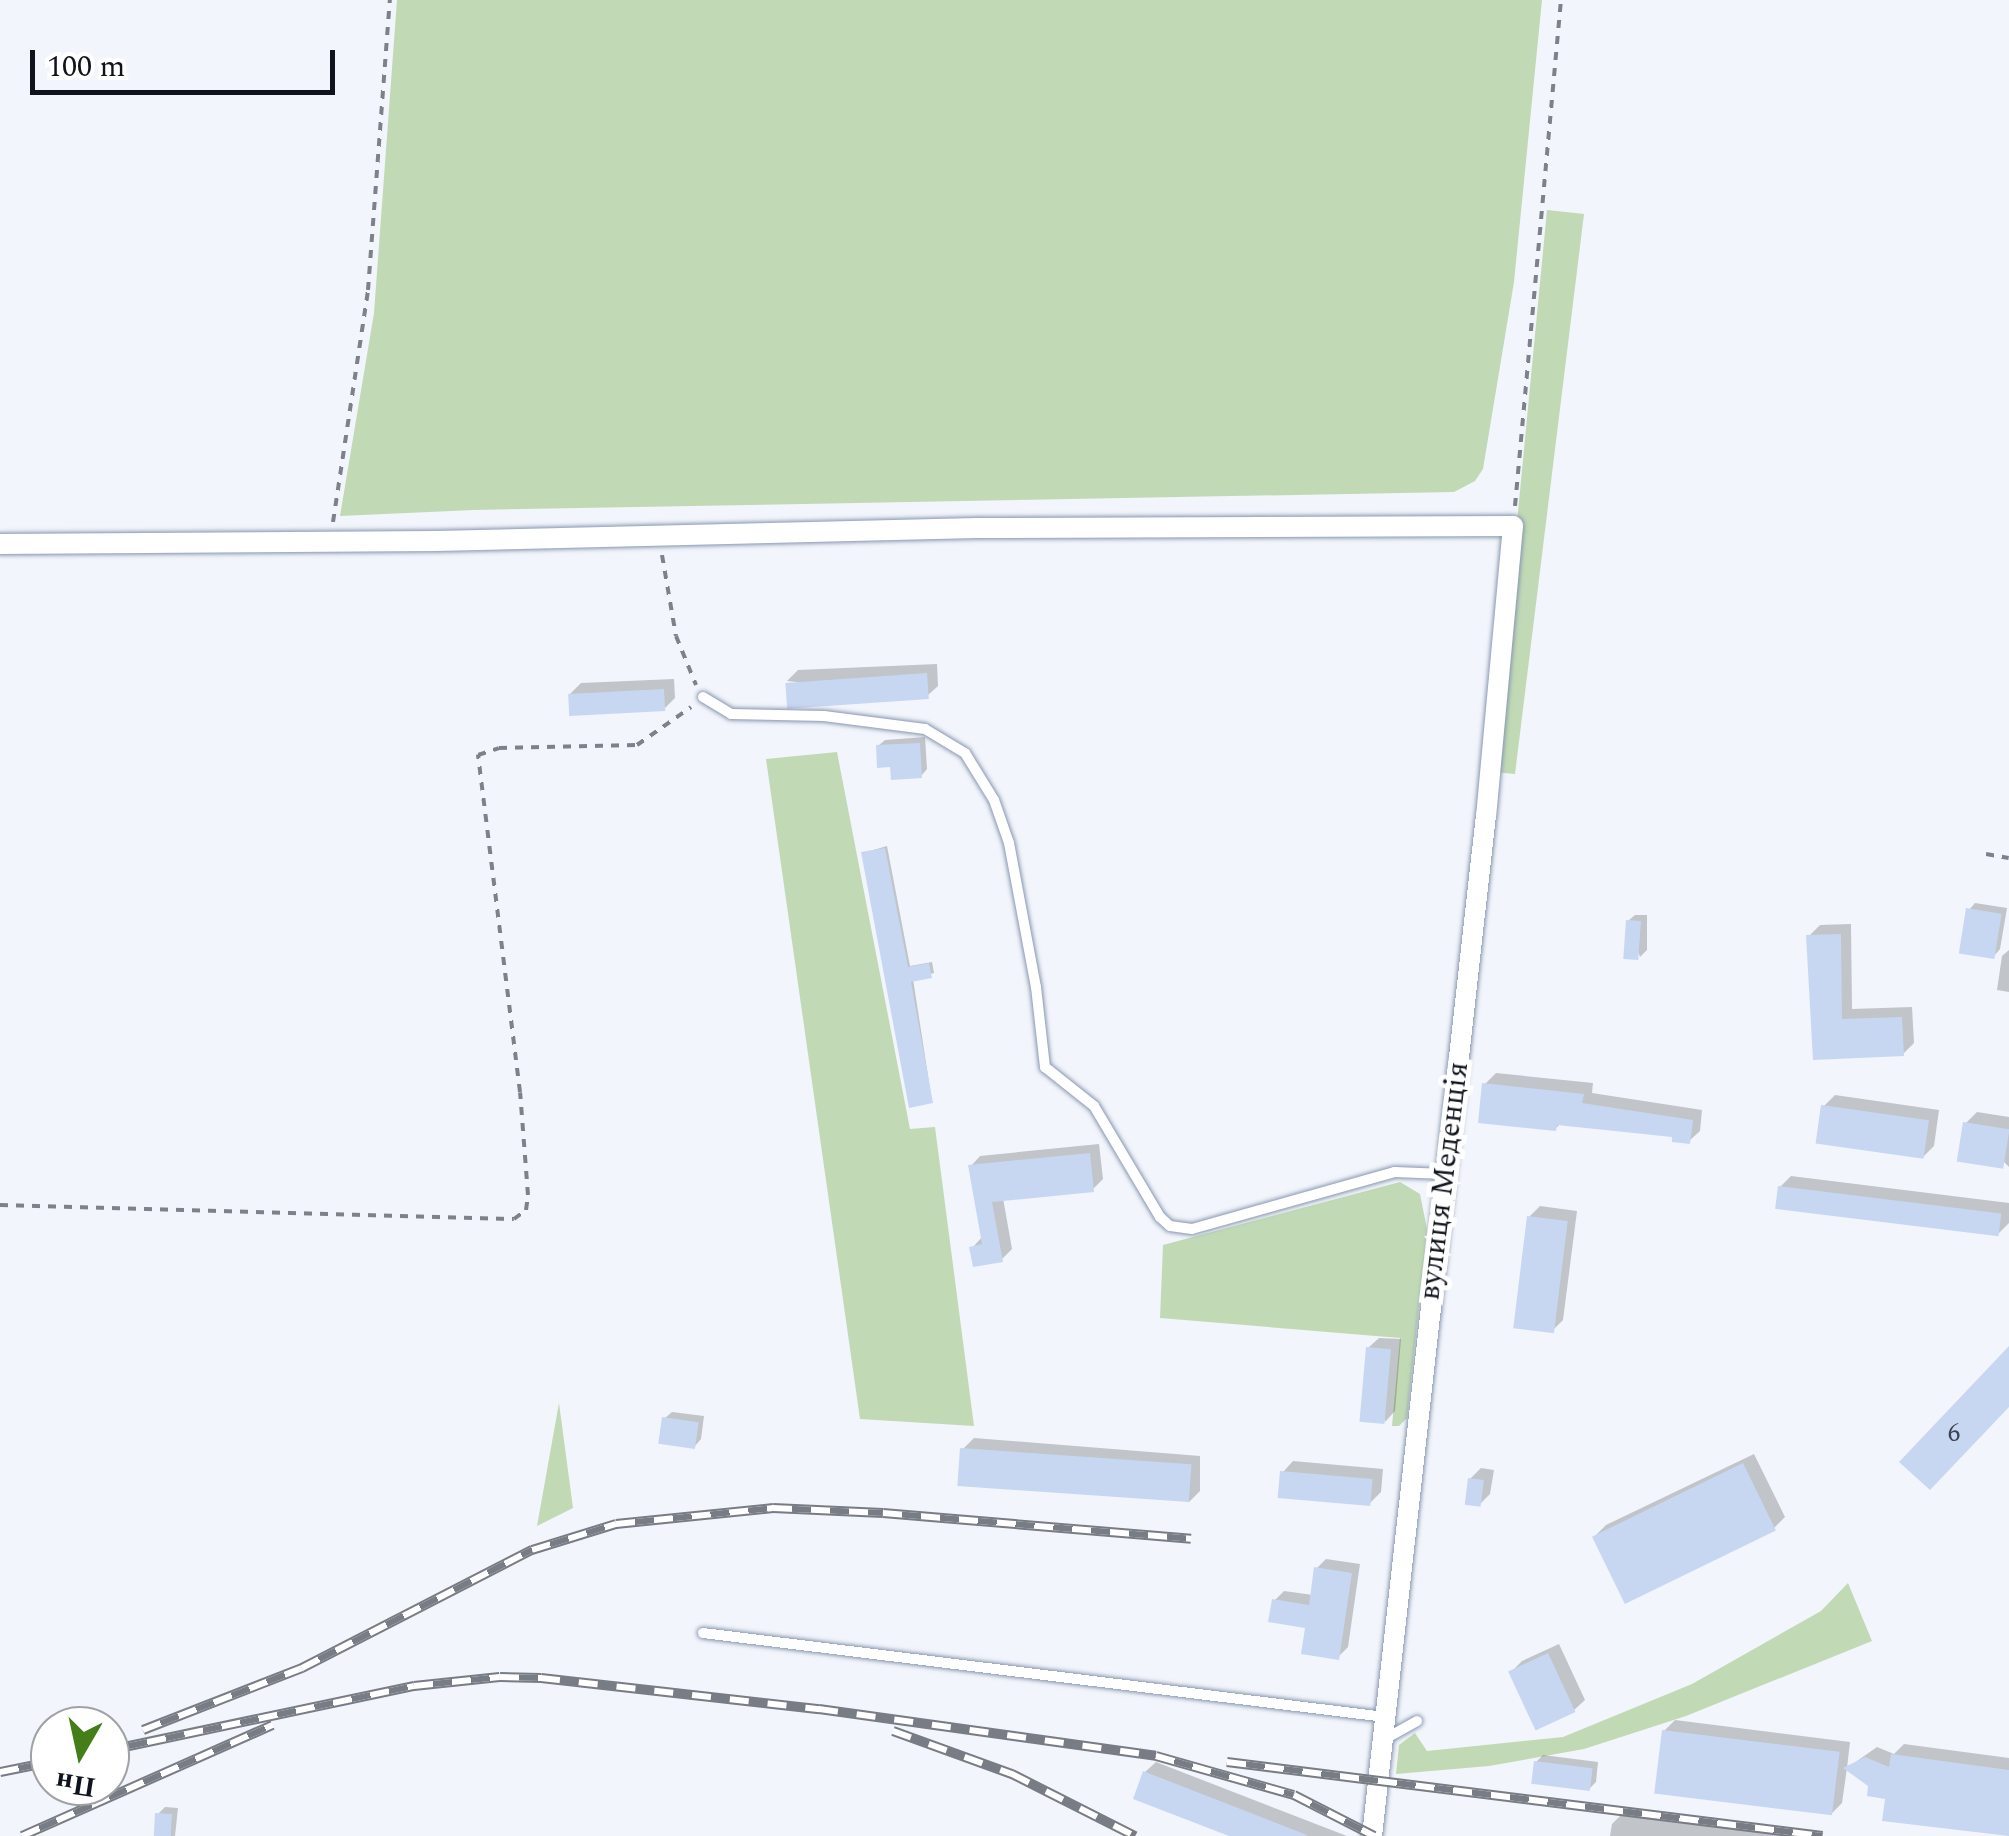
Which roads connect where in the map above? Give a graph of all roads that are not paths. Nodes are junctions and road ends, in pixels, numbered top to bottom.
1 (0, 544) edge
2 (703, 697) road end
3 (1445, 1174) junction
4 (704, 1633) dead end
5 (1385, 1718) junction
6 (1417, 1721) dead end
7 (1382, 1741) junction
8 (1372, 1836) edge

1 - 3 street, вулиця Меденція
2 - 3 lane
3 - 5 street, вулиця Меденція
4 - 5 lane
5 - 7 street, вулиця Меденція
6 - 7 lane
7 - 8 street, вулиця Меденція

